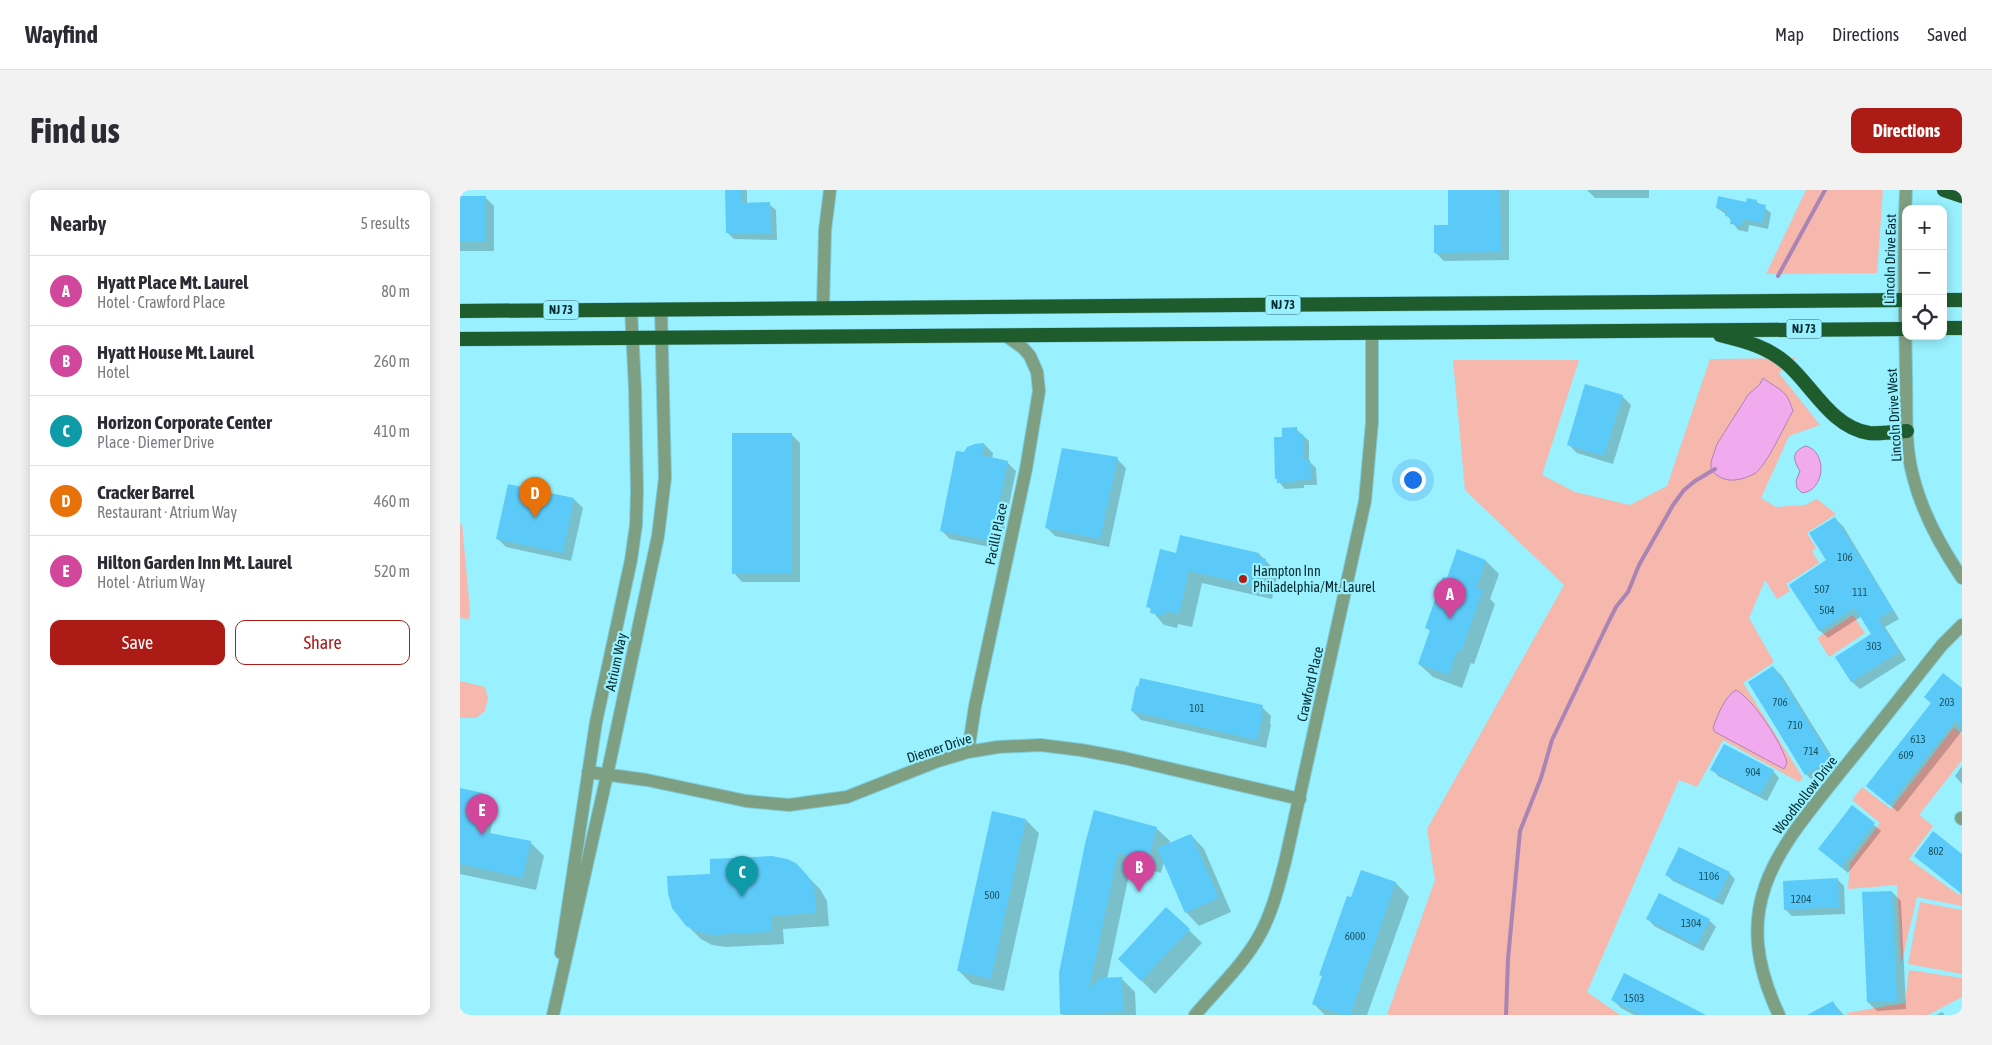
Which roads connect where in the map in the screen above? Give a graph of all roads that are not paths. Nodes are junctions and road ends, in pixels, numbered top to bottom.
1 (830, 190) edge
2 (1906, 190) edge
3 (1944, 190) edge
4 (1962, 196) edge
5 (1905, 295) edge
6 (1902, 300) edge
7 (1947, 300) edge
8 (1962, 300) edge
9 (823, 308) junction
10 (631, 310) junction
11 (662, 310) junction
12 (460, 311) edge
13 (1947, 328) edge
14 (1962, 328) edge
15 (1902, 329) edge
16 (1702, 330) junction
17 (1372, 332) junction
18 (1005, 335) junction
19 (632, 337) junction
20 (663, 337) junction
21 (460, 339) edge
22 (1905, 340) edge
23 (1907, 432) junction
24 (1962, 578) edge
25 (1962, 625) edge
26 (968, 752) junction
27 (588, 772) junction
28 (607, 775) junction
29 (1300, 799) junction
30 (553, 1015) edge
31 (1195, 1015) edge
32 (1778, 1015) edge

1 - 9 street
2 - 5 street, Lincoln Drive East
3 - 4 highway
6 - 9 highway, NJ 73
7 - 8 highway
9 - 11 highway, NJ 73
10 - 11 highway, NJ 73
10 - 12 highway, NJ 73
10 - 19 street, Atrium Way
11 - 20 street, Atrium Way
13 - 14 highway
15 - 16 highway, NJ 73
16 - 17 highway, NJ 73
16 - 23 highway
17 - 18 highway, NJ 73
17 - 29 street, Crawford Place
18 - 20 highway, NJ 73
18 - 26 street, Pacilli Place
19 - 20 highway, NJ 73
19 - 21 highway, NJ 73
19 - 27 street, Atrium Way
20 - 28 street, Atrium Way
22 - 23 street, Lincoln Drive West
23 - 24 street, Lincoln Drive West
25 - 32 street, Woodhollow Drive
26 - 28 street, Diemer Drive
26 - 29 street, Diemer Drive
27 - 28 street, Diemer Drive
27 - 30 street, Atrium Way
28 - 30 street, Atrium Way
29 - 31 street, Crawford Place

